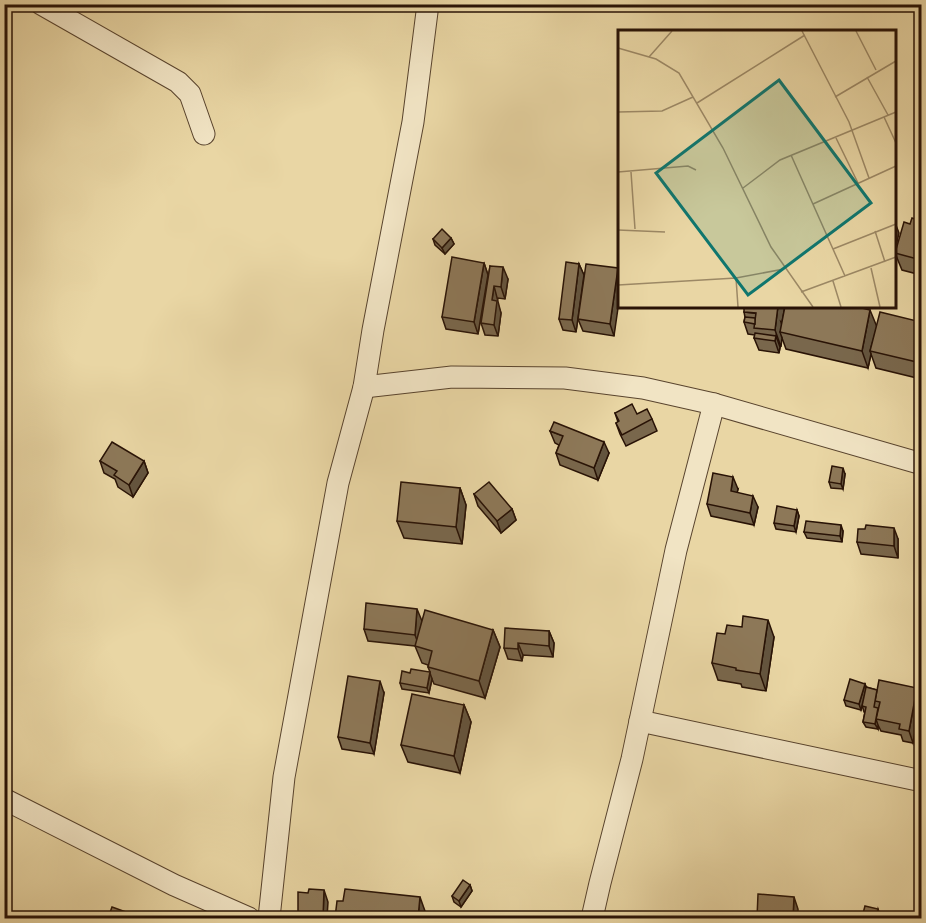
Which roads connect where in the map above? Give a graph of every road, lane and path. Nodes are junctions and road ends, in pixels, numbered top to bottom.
1 (41, 4) edge
2 (428, 4) edge
3 (204, 134) dead end
4 (364, 387) junction
5 (714, 404) junction
6 (921, 464) edge
7 (640, 721) junction
8 (921, 781) edge
9 (4, 799) edge
10 (249, 918) edge
11 (269, 918) edge
12 (592, 918) edge

1 - 3 street
2 - 4 street
4 - 5 street
4 - 11 street
5 - 6 street
5 - 7 street
7 - 8 street
7 - 12 street
9 - 10 street

